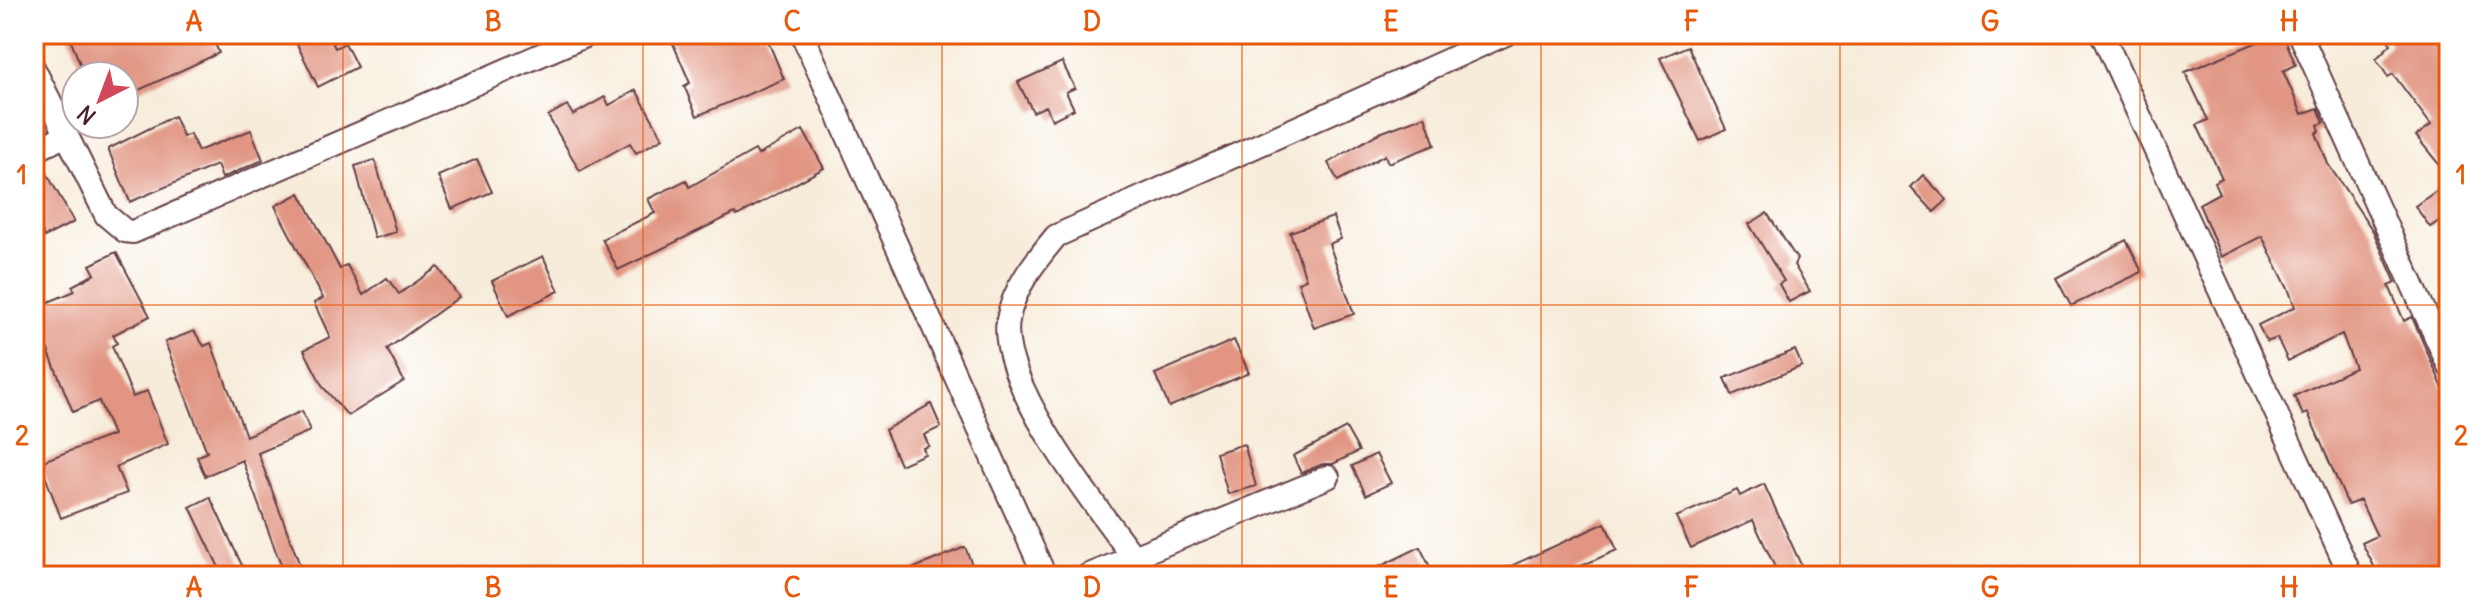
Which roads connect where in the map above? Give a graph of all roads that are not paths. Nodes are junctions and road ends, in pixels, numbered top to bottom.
1 (589, 34) edge
2 (802, 34) edge
3 (1506, 34) edge
4 (2102, 34) edge
5 (2300, 34) edge
6 (34, 69) edge
7 (60, 123) edge
8 (60, 138) edge
9 (68, 140) edge
10 (34, 151) edge
11 (2449, 309) edge
12 (2430, 322) junction
13 (2449, 366) edge
14 (1328, 477) dead end
15 (1135, 559) junction
16 (1045, 576) edge
17 (1087, 576) edge
18 (2351, 576) edge

1 - 9 street
2 - 16 street
3 - 15 street
4 - 18 street
5 - 12 street
6 - 7 street
8 - 10 street
11 - 12 street
12 - 13 street
14 - 15 street
15 - 17 street

